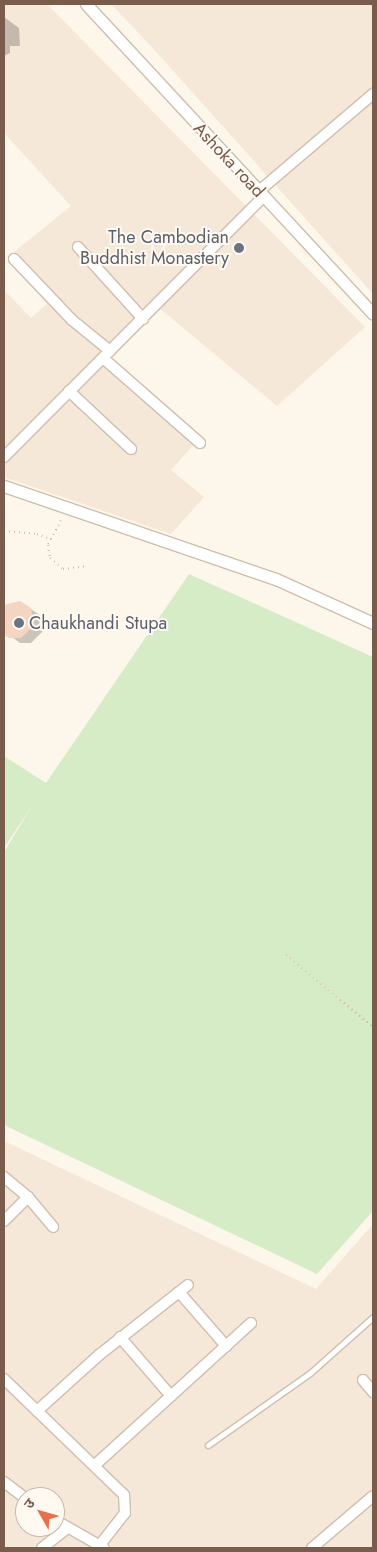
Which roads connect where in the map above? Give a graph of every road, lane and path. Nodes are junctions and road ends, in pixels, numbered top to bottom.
1 (86, 4) edge
2 (373, 94) edge
3 (261, 194) junction
4 (78, 247) dead end
5 (14, 259) dead end
6 (373, 314) edge
7 (143, 319) junction
8 (106, 355) junction
9 (68, 391) junction
10 (200, 443) dead end
11 (131, 449) dead end
12 (4, 457) edge
13 (4, 486) edge
14 (70, 506) junction
15 (4, 531) edge
16 (51, 540) junction
17 (88, 566) dead end
18 (373, 623) edge
19 (286, 955) dead end
20 (373, 1027) edge
21 (4, 1177) edge
22 (28, 1197) junction
23 (4, 1221) edge
24 (52, 1227) dead end
25 (188, 1285) dead end
26 (179, 1292) junction
27 (373, 1317) edge
28 (251, 1323) dead end
29 (120, 1338) junction
30 (226, 1346) junction
31 (363, 1380) dead end
32 (5, 1383) edge
33 (373, 1392) edge
34 (171, 1396) junction
35 (37, 1411) junction
36 (208, 1445) dead end
37 (95, 1465) junction
38 (4, 1482) edge
39 (15, 1490) edge
40 (373, 1496) edge
41 (65, 1526) edge
42 (68, 1528) junction
43 (102, 1547) edge
44 (42, 1548) edge
45 (312, 1548) edge

1 - 3 street, Ashoka road
2 - 3 street
3 - 6 street, Ashoka road
3 - 7 street
4 - 7 street
5 - 8 street
7 - 8 street
8 - 9 street
8 - 10 street
9 - 11 street
9 - 12 street
13 - 14 street
14 - 16 path
14 - 18 street
15 - 16 path
16 - 17 path
19 - 20 path
21 - 22 street
22 - 23 street
22 - 24 street
25 - 26 street
26 - 29 street
26 - 30 street
27 - 36 lane
28 - 30 street
29 - 34 street
29 - 35 street
30 - 34 street
31 - 33 street
32 - 35 street
34 - 37 street
35 - 37 street
37 - 43 street
38 - 39 street
40 - 45 street
41 - 42 street
42 - 43 street
42 - 44 street

